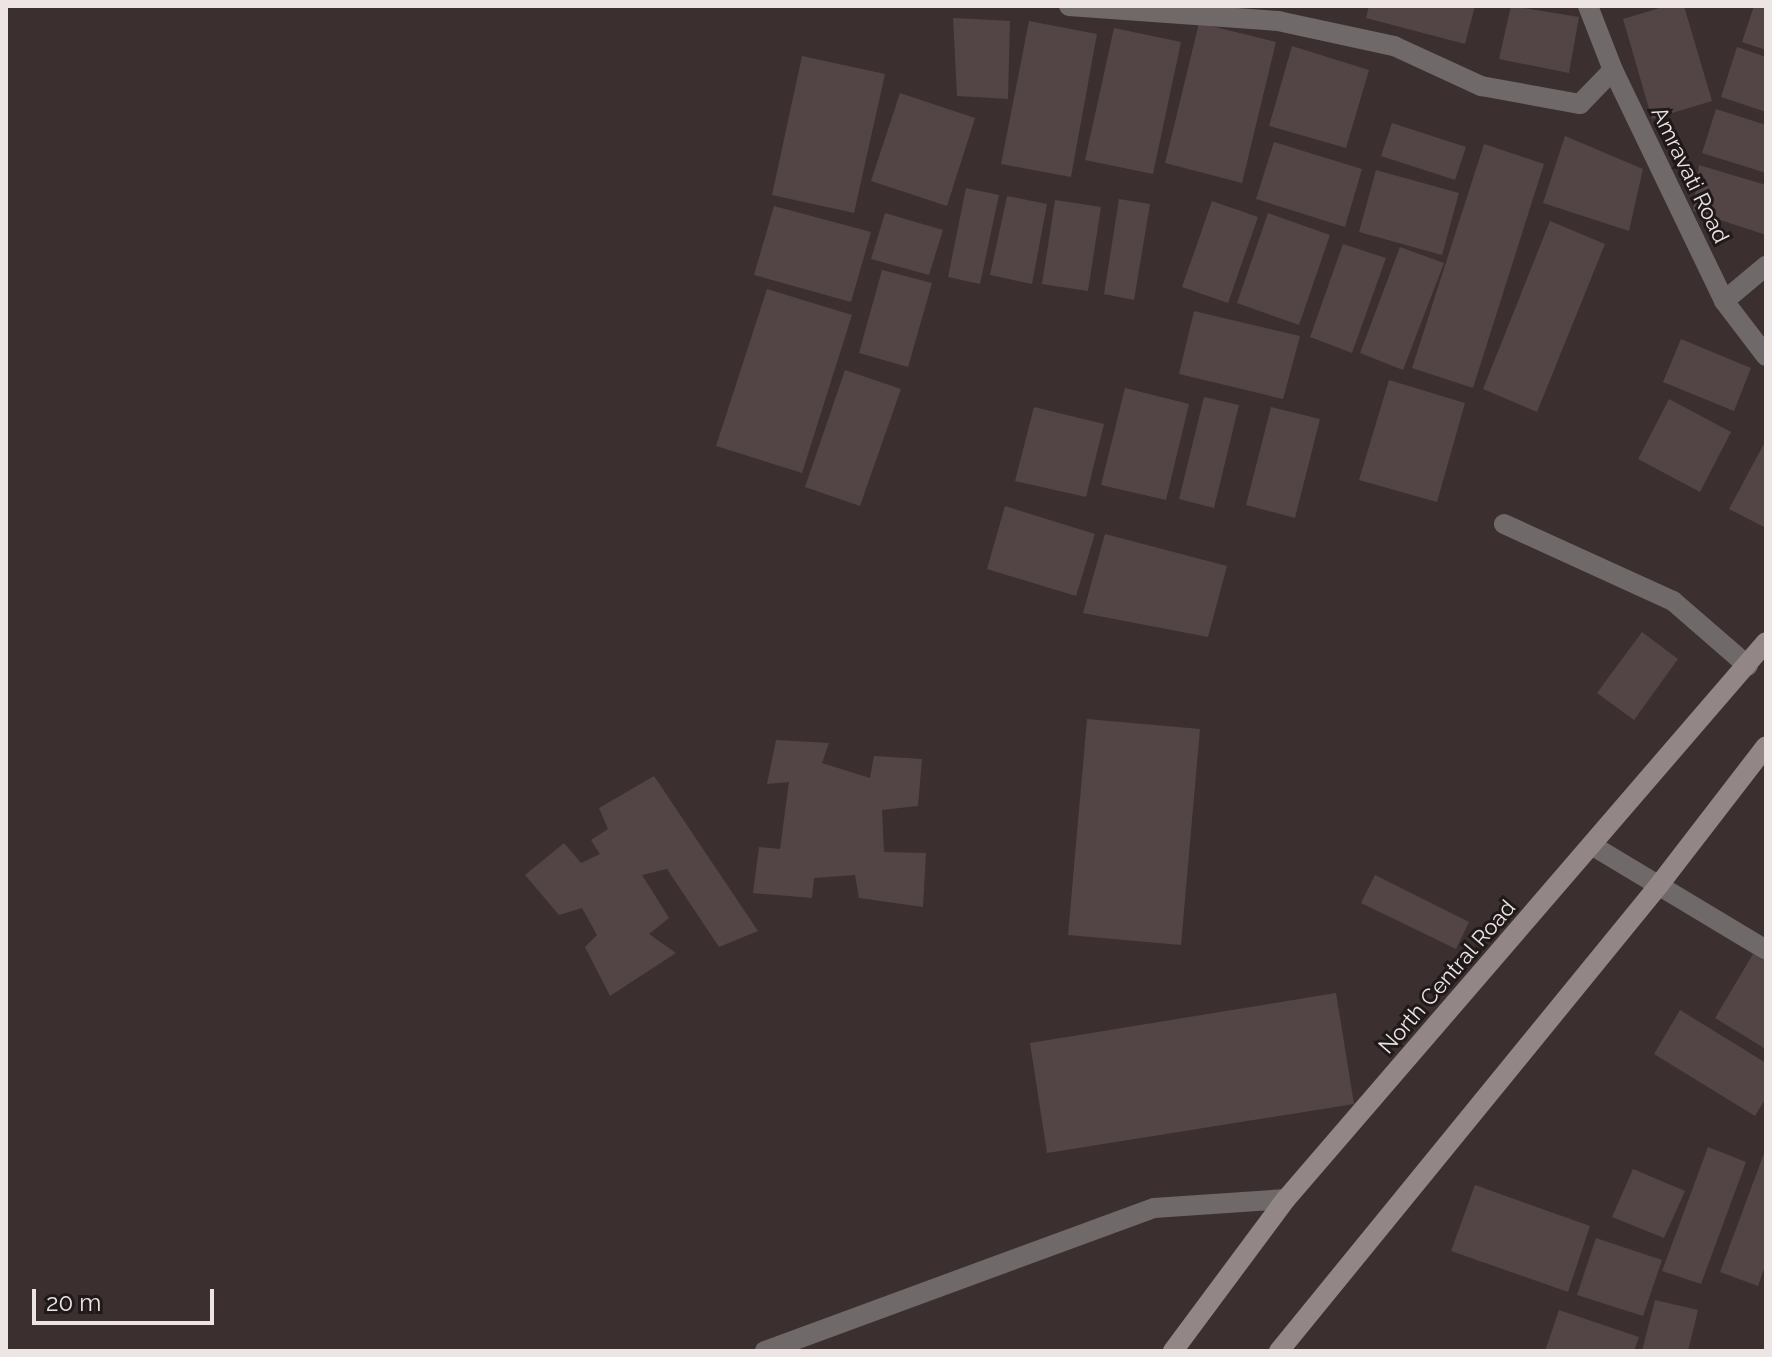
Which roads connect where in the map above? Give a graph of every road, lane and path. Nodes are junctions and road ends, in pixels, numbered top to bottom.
1 (1069, 6) edge
2 (1588, 6) edge
3 (1613, 70) junction
4 (1766, 266) edge
5 (1724, 301) junction
6 (1766, 356) edge
7 (1504, 524) dead end
8 (1766, 642) edge
9 (1748, 666) junction
10 (1766, 746) edge
11 (1593, 846) junction
12 (1659, 885) junction
13 (1766, 950) edge
14 (1286, 1199) junction
15 (765, 1351) edge
16 (1173, 1351) edge
17 (1279, 1351) edge

1 - 3 street
2 - 3 street, Amravati Road
3 - 5 street, Amravati Road
4 - 5 street
5 - 6 street, Amravati Road
7 - 9 street
8 - 9 main road, North Central Road
9 - 11 main road, North Central Road
10 - 12 main road
11 - 12 street
11 - 14 main road, North Central Road
12 - 13 street
12 - 17 main road
14 - 15 street
14 - 16 main road, North Central Road

